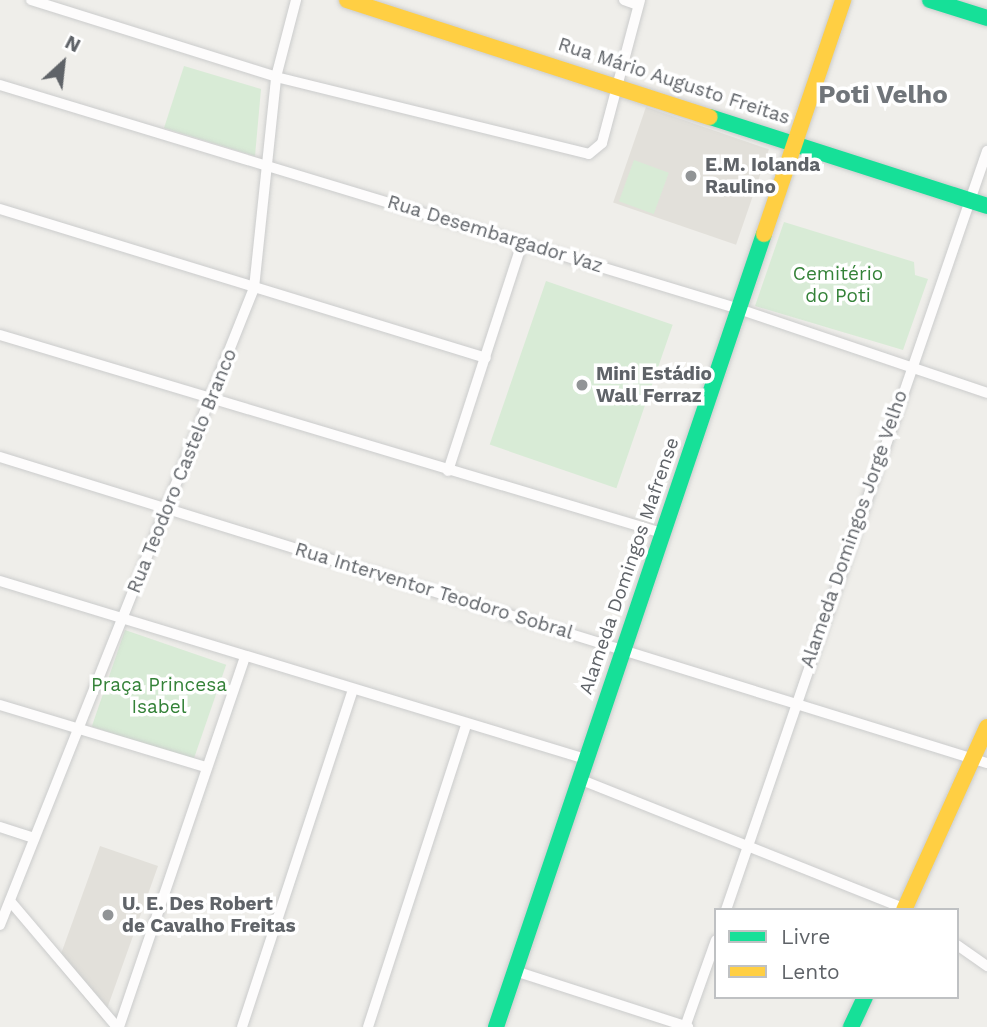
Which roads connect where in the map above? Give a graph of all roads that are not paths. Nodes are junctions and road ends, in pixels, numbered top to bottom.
1 (31, 0) edge
2 (296, 0) edge
3 (347, 0) edge
4 (624, 0) edge
5 (843, 0) edge
6 (930, 0) edge
7 (639, 3) edge
8 (987, 18) edge
9 (276, 77) junction
10 (616, 83) junction
11 (0, 85) edge
12 (795, 142) junction
13 (987, 151) edge
14 (270, 163) junction
15 (970, 200) junction
16 (987, 206) edge
17 (0, 209) edge
18 (522, 243) junction
19 (254, 288) junction
20 (739, 309) junction
21 (0, 335) edge
22 (486, 358) junction
23 (911, 366) junction
24 (987, 393) edge
25 (210, 397) junction
26 (0, 457) edge
27 (448, 471) junction
28 (166, 507) junction
29 (662, 533) junction
30 (0, 581) edge
31 (123, 619) junction
32 (623, 650) junction
33 (245, 656) junction
34 (353, 690) junction
35 (792, 704) junction
36 (0, 705) edge
37 (466, 725) junction
38 (987, 727) edge
39 (78, 729) junction
40 (586, 759) junction
41 (981, 761) edge
42 (206, 767) junction
43 (579, 779) junction
44 (0, 827) edge
45 (34, 838) junction
46 (748, 846) junction
47 (10, 901) junction
48 (727, 908) edge
49 (903, 908) edge
50 (907, 908) edge
51 (0, 925) edge
52 (714, 946) edge
53 (959, 947) edge
54 (987, 966) edge
55 (515, 971) junction
56 (864, 999) edge
57 (118, 1027) edge
58 (242, 1027) edge
59 (368, 1027) edge
60 (496, 1027) edge
61 (686, 1027) edge
62 (851, 1027) edge

1 - 9 street
2 - 9 street, Rua Teodoro Castelo Branco
3 - 10 street, Rua Mário Augusto Freitas
4 - 7 street
5 - 12 street, Alameda Domingos Mafrense
6 - 8 street
7 - 10 street
9 - 10 street
9 - 14 street, Rua Teodoro Castelo Branco
10 - 12 street, Rua Mário Augusto Freitas
11 - 14 street, Rua Desembargador Vaz
12 - 15 street, Rua Mário Augusto Freitas
12 - 20 street, Alameda Domingos Mafrense
13 - 15 street, Alameda Domingos Jorge Velho
14 - 18 street, Rua Desembargador Vaz
14 - 19 street, Rua Teodoro Castelo Branco
15 - 16 street, Rua Mário Augusto Freitas
15 - 23 street, Alameda Domingos Jorge Velho
17 - 19 street
18 - 20 street, Rua Desembargador Vaz
18 - 22 street
19 - 22 street
19 - 25 street, Rua Teodoro Castelo Branco
20 - 23 street, Rua Desembargador Vaz
20 - 29 street, Alameda Domingos Mafrense
21 - 25 street
22 - 27 street
23 - 24 street, Rua Desembargador Vaz
23 - 35 street, Alameda Domingos Jorge Velho
25 - 27 street
25 - 28 street, Rua Teodoro Castelo Branco
26 - 28 street, Rua Interventor Teodoro Sobral
27 - 29 street
28 - 31 street, Rua Teodoro Castelo Branco
28 - 32 street, Rua Interventor Teodoro Sobral
29 - 32 street, Alameda Domingos Mafrense
30 - 31 street
31 - 33 street
31 - 39 street, Rua Teodoro Castelo Branco
32 - 35 street, Rua Interventor Teodoro Sobral
32 - 40 street, Alameda Domingos Mafrense
33 - 34 street
33 - 42 street
34 - 37 street
34 - 58 street
35 - 41 street, Rua Interventor Teodoro Sobral
35 - 46 street, Alameda Domingos Jorge Velho
36 - 39 street
37 - 40 street
37 - 59 street
38 - 41 street
39 - 42 street
39 - 45 street, Rua Teodoro Castelo Branco
40 - 43 street, Alameda Domingos Mafrense
41 - 50 street
42 - 57 street
43 - 46 street
43 - 55 street, Alameda Domingos Mafrense
44 - 45 street
45 - 47 street, Rua Teodoro Castelo Branco
46 - 48 street, Alameda Domingos Jorge Velho
46 - 49 street
47 - 51 street, Rua Teodoro Castelo Branco
47 - 57 street
52 - 61 street
53 - 54 street
55 - 60 street, Alameda Domingos Mafrense
55 - 61 street
56 - 62 street

